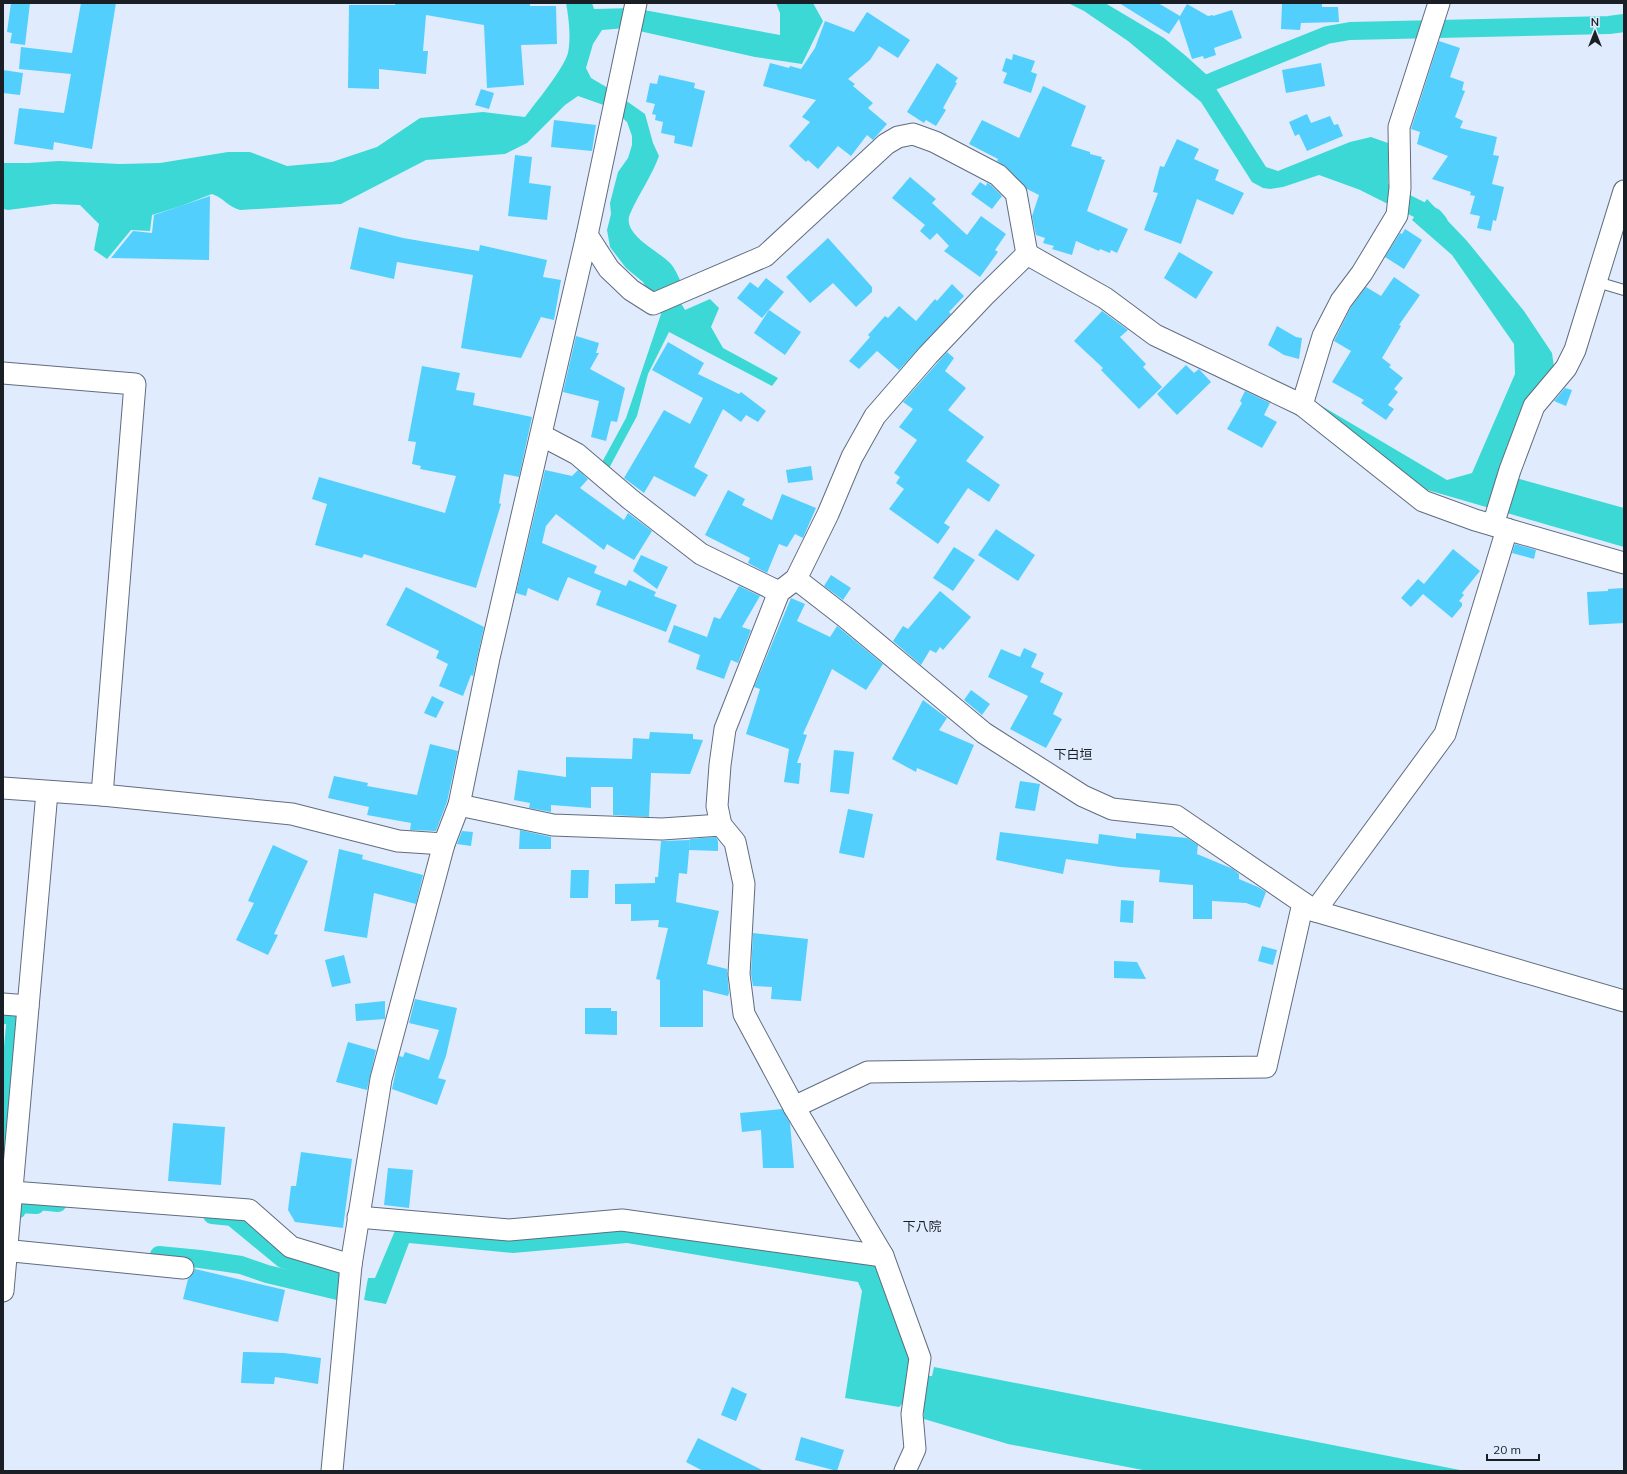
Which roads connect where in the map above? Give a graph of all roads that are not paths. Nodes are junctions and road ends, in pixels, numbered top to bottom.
1 (1439, 3) edge
2 (636, 4) edge
3 (1624, 191) edge
4 (587, 235) junction
5 (1027, 254) junction
6 (1597, 282) junction
7 (1624, 290) edge
8 (3, 373) edge
9 (1302, 405) junction
10 (541, 435) junction
11 (1500, 527) junction
12 (1624, 563) edge
13 (796, 579) junction
14 (778, 592) junction
15 (3, 788) edge
16 (47, 792) junction
17 (102, 795) junction
18 (458, 805) junction
19 (721, 825) junction
20 (444, 844) junction
21 (1309, 907) junction
22 (1624, 1002) edge
23 (3, 1004) edge
24 (28, 1006) junction
25 (794, 1107) junction
26 (11, 1197) junction
27 (358, 1217) junction
28 (6, 1245) edge
29 (883, 1256) junction
30 (351, 1265) junction
31 (183, 1268) dead end
32 (3, 1291) edge
33 (332, 1471) edge
34 (906, 1471) edge

1 - 9 street
2 - 4 street
3 - 6 street
4 - 5 street
4 - 10 street
5 - 9 street
5 - 13 street
6 - 7 lane
6 - 11 street
8 - 17 street
9 - 11 street
10 - 14 street
10 - 18 street
11 - 12 street
11 - 21 street
13 - 14 street
13 - 21 street
14 - 19 street
15 - 16 street
16 - 17 street
16 - 24 street
17 - 20 street
18 - 19 street
18 - 20 street
19 - 25 street
20 - 27 street
21 - 22 street
21 - 25 street
23 - 24 street
24 - 26 street
25 - 29 street
26 - 28 street
26 - 30 street
27 - 29 street
27 - 30 street
28 - 31 street
28 - 32 street
29 - 34 street
30 - 33 street

